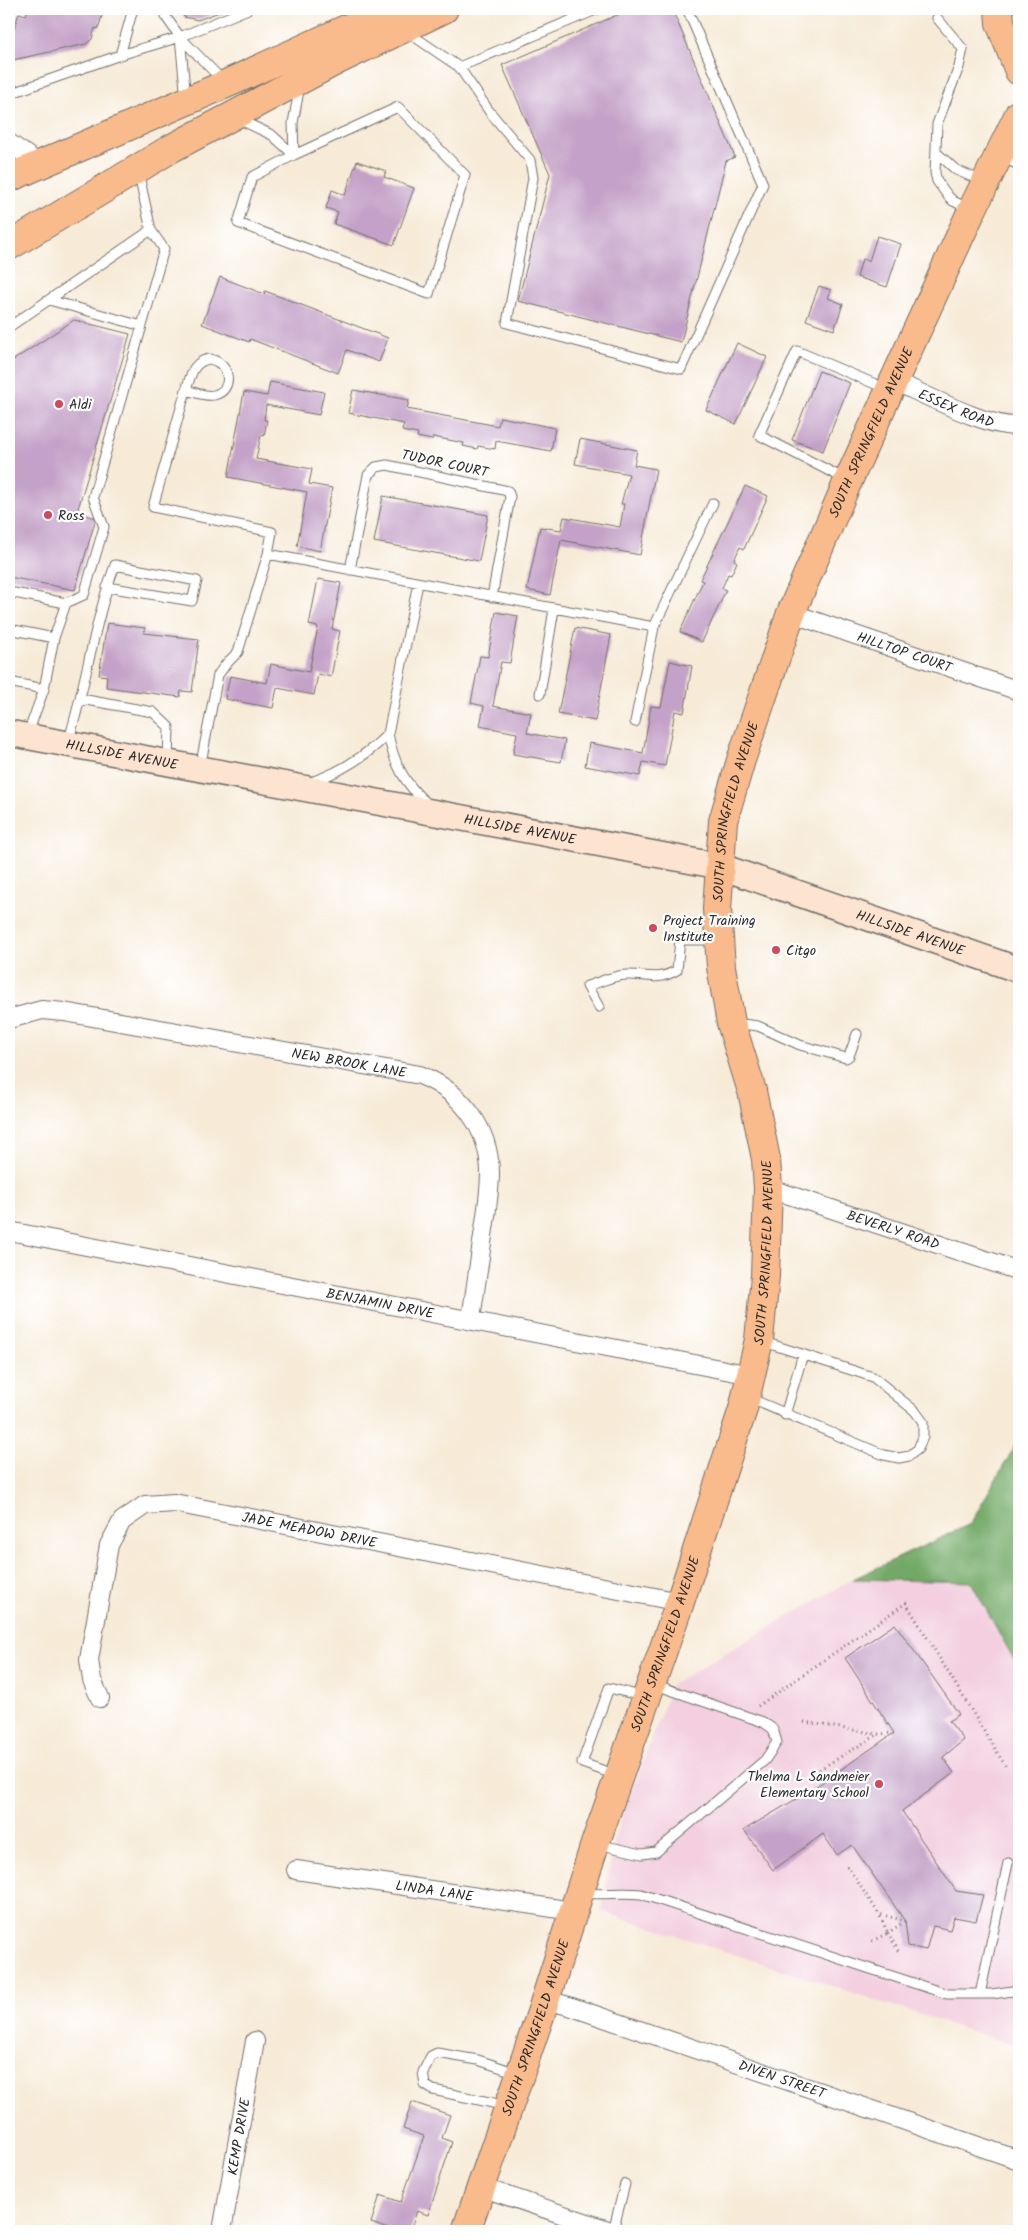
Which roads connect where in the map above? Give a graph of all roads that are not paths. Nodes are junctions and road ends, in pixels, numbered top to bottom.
1 (133, 9) edge
2 (169, 9) edge
3 (248, 9) edge
4 (444, 9) edge
5 (598, 9) edge
6 (686, 9) edge
7 (999, 9) edge
8 (1013, 9) edge
9 (1019, 15) edge
10 (396, 18) edge
11 (937, 18) dead end
12 (180, 37) junction
13 (120, 55) junction
14 (459, 67) junction
15 (1019, 72) edge
16 (301, 80) junction
17 (226, 84) junction
18 (9, 94) edge
19 (186, 101) junction
20 (1019, 114) edge
21 (232, 116) junction
22 (9, 144) edge
23 (936, 152) junction
24 (294, 154) junction
25 (1010, 156) edge
26 (41, 165) junction
27 (138, 168) junction
28 (9, 178) edge
29 (986, 182) junction
30 (71, 208) junction
31 (972, 210) junction
32 (151, 230) junction
33 (9, 234) edge
34 (9, 246) edge
35 (49, 300) junction
36 (142, 326) junction
37 (9, 327) edge
38 (892, 386) junction
39 (186, 390) junction
40 (1019, 425) edge
41 (848, 481) junction
42 (713, 503) dead end
43 (268, 554) junction
44 (350, 570) junction
45 (418, 583) junction
46 (107, 586) junction
47 (9, 592) edge
48 (492, 596) junction
49 (66, 603) junction
50 (554, 609) junction
51 (791, 613) junction
52 (654, 627) junction
53 (9, 629) edge
54 (54, 638) junction
55 (9, 682) edge
56 (44, 689) junction
57 (1019, 691) edge
58 (540, 694) dead end
59 (81, 699) junction
60 (635, 722) dead end
61 (18, 734) edge
62 (388, 734) junction
63 (68, 743) junction
64 (168, 762) junction
65 (200, 768) junction
66 (294, 787) junction
67 (441, 815) junction
68 (719, 866) junction
69 (718, 940) junction
70 (1019, 970) edge
71 (599, 1007) dead end
72 (9, 1019) edge
73 (731, 1023) junction
74 (857, 1034) dead end
75 (768, 1188) junction
76 (9, 1231) edge
77 (1019, 1271) edge
78 (471, 1320) junction
79 (758, 1340) junction
80 (803, 1354) junction
81 (748, 1386) junction
82 (785, 1414) junction
83 (680, 1602) junction
84 (650, 1691) junction
85 (100, 1698) dead end
86 (619, 1776) junction
87 (595, 1844) junction
88 (1008, 1864) dead end
89 (296, 1870) dead end
90 (576, 1902) junction
91 (1019, 1990) edge
92 (980, 1994) junction
93 (545, 2000) junction
94 (255, 2041) dead end
95 (520, 2074) junction
96 (509, 2107) junction
97 (1019, 2160) edge
98 (625, 2184) dead end
99 (481, 2187) junction
100 (584, 2227) edge
101 (222, 2231) edge
102 (466, 2231) edge
103 (612, 2231) edge

1 - 13 lane
2 - 12 lane
3 - 12 lane
4 - 10 main road
5 - 14 lane
6 - 14 lane
7 - 15 main road
8 - 9 main road
10 - 14 lane
10 - 16 main road
10 - 17 main road
11 - 23 lane
12 - 13 lane
12 - 17 lane
12 - 19 lane
13 - 18 lane
16 - 21 main road
16 - 24 lane
17 - 19 main road
19 - 26 main road
20 - 25 main road, SOUTH SPRINGFIELD AVENUE
21 - 24 lane
21 - 27 main road
22 - 26 street
23 - 29 lane
23 - 31 lane
24 - 24 lane
25 - 29 main road, SOUTH SPRINGFIELD AVENUE
26 - 28 main road
27 - 30 main road
27 - 32 lane
29 - 31 main road, SOUTH SPRINGFIELD AVENUE
30 - 33 main road
30 - 34 main road
31 - 38 main road, SOUTH SPRINGFIELD AVENUE
32 - 35 lane
32 - 36 lane
35 - 36 lane
35 - 37 lane
36 - 49 lane
38 - 40 street, ESSEX ROAD
38 - 41 main road, SOUTH SPRINGFIELD AVENUE
38 - 41 lane
39 - 39 lane
39 - 43 lane
41 - 51 main road, SOUTH SPRINGFIELD AVENUE
42 - 52 lane
43 - 44 lane
43 - 65 lane
44 - 45 lane
44 - 48 lane, TUDOR COURT
45 - 48 lane
45 - 62 lane
46 - 46 lane
46 - 59 lane
47 - 49 lane
48 - 50 lane
49 - 54 lane
50 - 52 lane
50 - 58 lane
51 - 57 street, HILLTOP COURT
51 - 68 main road, SOUTH SPRINGFIELD AVENUE
52 - 60 lane
53 - 54 lane
54 - 56 lane
55 - 56 lane
56 - 61 lane
59 - 63 lane
59 - 64 lane
61 - 63 street, HILLSIDE AVENUE
62 - 66 lane
62 - 67 lane
63 - 64 street, HILLSIDE AVENUE
64 - 65 street, HILLSIDE AVENUE
65 - 66 street, HILLSIDE AVENUE
66 - 67 street, HILLSIDE AVENUE
67 - 68 street, HILLSIDE AVENUE
68 - 69 main road, SOUTH SPRINGFIELD AVENUE
68 - 70 street, HILLSIDE AVENUE
69 - 71 lane
69 - 73 main road, SOUTH SPRINGFIELD AVENUE
72 - 78 street, NEW BROOK LANE
73 - 74 lane
73 - 75 main road, SOUTH SPRINGFIELD AVENUE
75 - 77 street, BEVERLY ROAD
75 - 79 main road, SOUTH SPRINGFIELD AVENUE
76 - 78 street, BENJAMIN DRIVE
78 - 81 street, BENJAMIN DRIVE
79 - 80 lane
79 - 81 main road, SOUTH SPRINGFIELD AVENUE
80 - 82 lane
80 - 82 lane
81 - 82 lane
81 - 83 main road, SOUTH SPRINGFIELD AVENUE
83 - 84 main road, SOUTH SPRINGFIELD AVENUE
83 - 85 street, JADE MEADOW DRIVE
84 - 86 main road, SOUTH SPRINGFIELD AVENUE
84 - 86 lane
84 - 87 lane
86 - 87 main road, SOUTH SPRINGFIELD AVENUE
87 - 90 main road, SOUTH SPRINGFIELD AVENUE
88 - 92 lane
89 - 90 street, LINDA LANE
90 - 92 lane
90 - 93 main road, SOUTH SPRINGFIELD AVENUE
91 - 92 lane
93 - 95 main road, SOUTH SPRINGFIELD AVENUE
93 - 97 street, DIVEN STREET
94 - 101 street, KEMP DRIVE
95 - 96 main road, SOUTH SPRINGFIELD AVENUE
95 - 96 lane
96 - 99 main road, SOUTH SPRINGFIELD AVENUE
98 - 103 lane
99 - 100 street
99 - 102 main road, SOUTH SPRINGFIELD AVENUE
100 - 103 street

